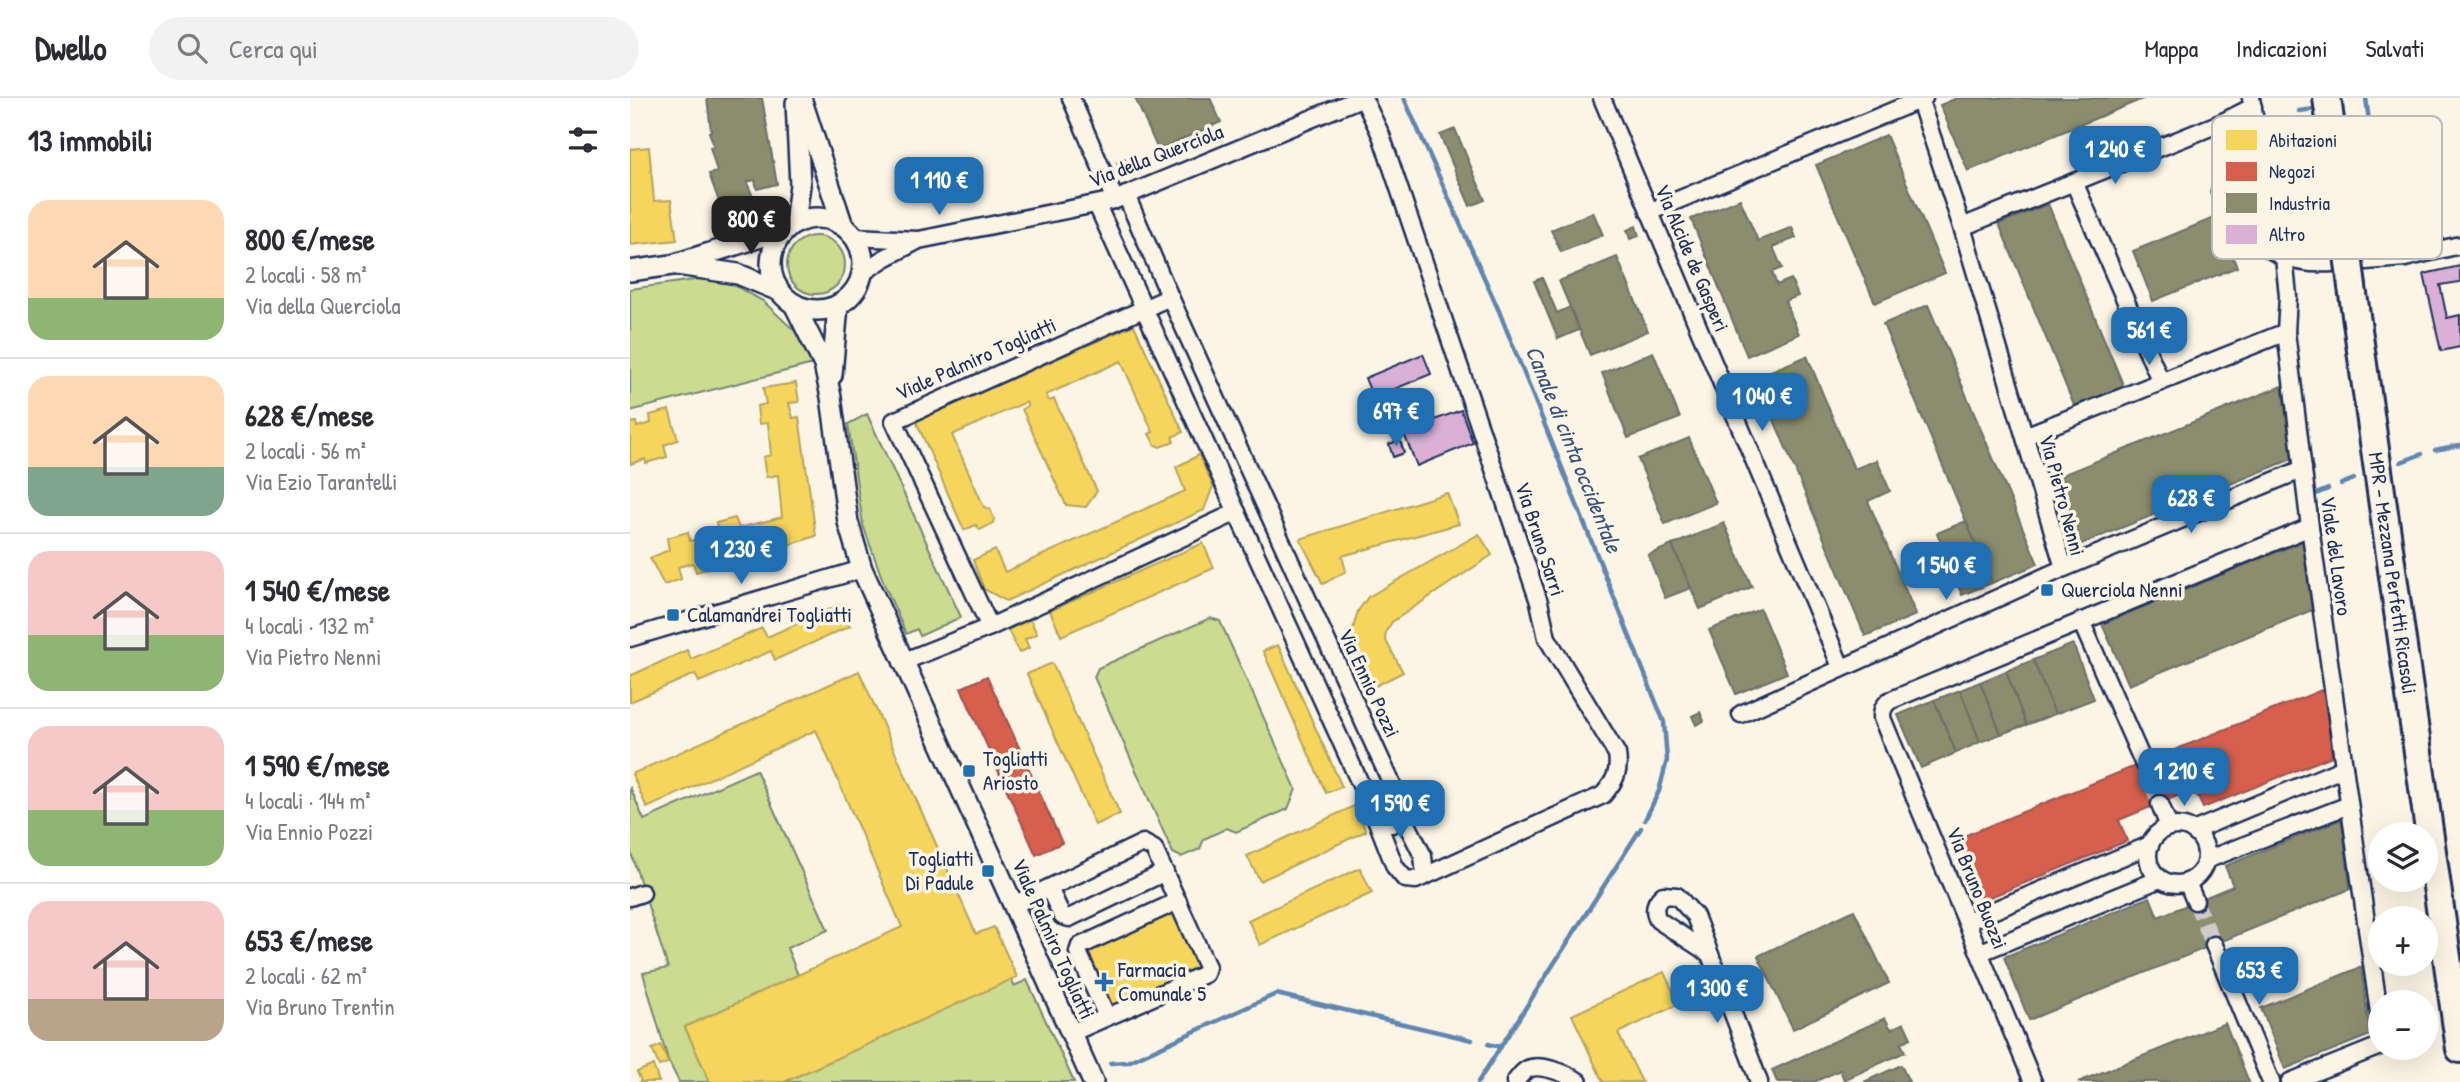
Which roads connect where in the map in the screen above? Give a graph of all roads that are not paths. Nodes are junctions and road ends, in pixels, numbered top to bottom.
1 (798, 98) edge
2 (1071, 98) edge
3 (1362, 98) edge
4 (1602, 98) edge
5 (2327, 98) edge
6 (1921, 99) edge
7 (2252, 102) edge
8 (2232, 116) edge
9 (2329, 116) edge
10 (2212, 126) edge
11 (2074, 182) junction
12 (1121, 197) junction
13 (1097, 205) junction
14 (1649, 212) junction
15 (791, 226) junction
16 (1962, 227) junction
17 (849, 231) junction
18 (919, 240) junction
19 (2460, 245) edge
20 (2442, 249) edge
21 (2284, 259) edge
22 (2291, 259) edge
23 (2349, 259) edge
24 (2392, 259) edge
25 (2366, 261) dead end
26 (2333, 263) dead end
27 (673, 265) junction
28 (630, 271) edge
29 (862, 273) junction
30 (779, 291) junction
31 (1170, 297) junction
32 (794, 304) junction
33 (838, 305) junction
34 (1145, 309) junction
35 (2286, 332) junction
36 (2161, 382) junction
37 (831, 397) junction
38 (2025, 436) junction
39 (2303, 469) junction
40 (1237, 512) junction
41 (2310, 527) junction
42 (2064, 568) junction
43 (862, 569) junction
44 (2081, 621) junction
45 (990, 627) junction
46 (630, 638) edge
47 (902, 662) junction
48 (1841, 667) junction
49 (1741, 714) dead end
50 (2143, 762) tunnel mouth
51 (2344, 768) junction
52 (2160, 804) tunnel mouth
53 (2349, 805) junction
54 (1402, 814) junction
55 (1375, 816) junction
56 (2169, 827) junction
57 (2193, 831) junction
58 (2150, 845) junction
59 (2206, 860) junction
60 (1165, 872) junction
61 (1425, 876) junction
62 (2160, 878) junction
63 (2187, 882) junction
64 (1049, 888) junction
65 (1178, 901) junction
66 (2195, 901) tunnel mouth
67 (1013, 905) junction
68 (1968, 921) junction
69 (2214, 945) tunnel mouth
70 (1981, 952) junction
71 (1710, 954) dead end
72 (2376, 990) edge
73 (1107, 1017) junction
74 (1071, 1033) junction
75 (2460, 1049) edge
76 (2368, 1051) edge
77 (1518, 1078) edge
78 (1093, 1082) edge
79 (1579, 1082) edge
80 (1759, 1082) edge
81 (2033, 1082) edge
82 (2271, 1082) edge
83 (2290, 1082) edge

1 - 15 street
1 - 17 street
2 - 12 street, Via Ennio Pozzi
3 - 12 street, Via della Querciola
3 - 61 street, Via Bruno Sarri
4 - 14 street, Via Alcide de Gasperi
5 - 9 main road, MPR - Mezzana Perfetti Ricasoli, bridge
6 - 14 street
6 - 16 street, Via Pietro Nenni
7 - 8 street
10 - 11 street
11 - 16 street
11 - 36 street
12 - 13 street, Via della Querciola
12 - 31 street, Via Ennio Pozzi
13 - 18 street, Via della Querciola
13 - 34 street
14 - 48 street, Via Alcide de Gasperi
15 - 17 street, Via della Querciola
15 - 27 street, Via della Querciola
15 - 30 street
16 - 38 street, Via Pietro Nenni
17 - 18 street, Via della Querciola
17 - 29 street
18 - 29 street, Via della Querciola
19 - 20 street
21 - 35 street, Viale del Lavoro
22 - 26 street
23 - 75 main road, MPR - Mezzana Perfetti Ricasoli, bridge
24 - 25 street
27 - 28 street, Via della Querciola
27 - 30 street, Via della Querciola
29 - 33 street, Via della Querciola
30 - 32 street, Via della Querciola
31 - 34 street, Viale Palmiro Togliatti
31 - 54 street, Via Ennio Pozzi
32 - 33 street
32 - 37 street, Viale Palmiro Togliatti
33 - 37 street, Viale Palmiro Togliatti
34 - 40 street
34 - 45 street, Viale Palmiro Togliatti
35 - 36 street
35 - 39 street, Viale del Lavoro
36 - 38 street
37 - 43 street, Viale Palmiro Togliatti
38 - 42 street, Via Pietro Nenni
39 - 41 street, Viale del Lavoro
39 - 42 street
40 - 45 street
40 - 55 street
41 - 44 street
41 - 51 street, Viale del Lavoro
42 - 48 street, Via Pietro Nenni
43 - 46 street
43 - 47 street, Viale Palmiro Togliatti
44 - 50 street
44 - 68 street, Via Bruno Buozzi
45 - 47 street
47 - 67 street, Viale Palmiro Togliatti
48 - 49 street, Via Pietro Nenni
51 - 53 street, Viale del Lavoro
51 - 57 street
52 - 56 street
53 - 59 street
53 - 72 street, Viale del Lavoro
54 - 55 street
54 - 61 street, Via Ennio Pozzi
55 - 61 street
56 - 57 street
56 - 58 street
57 - 59 street
58 - 62 street
58 - 68 street
59 - 63 street
60 - 64 street
60 - 64 street
60 - 65 street
62 - 63 street
62 - 70 street
63 - 66 street
64 - 67 street
65 - 73 street
65 - 73 street
67 - 74 street, Viale Palmiro Togliatti
68 - 70 street, Via Bruno Buozzi
69 - 82 street
70 - 81 street, Via Bruno Buozzi
71 - 80 street
73 - 74 street
74 - 78 street, Viale Palmiro Togliatti
76 - 83 street
77 - 79 street

